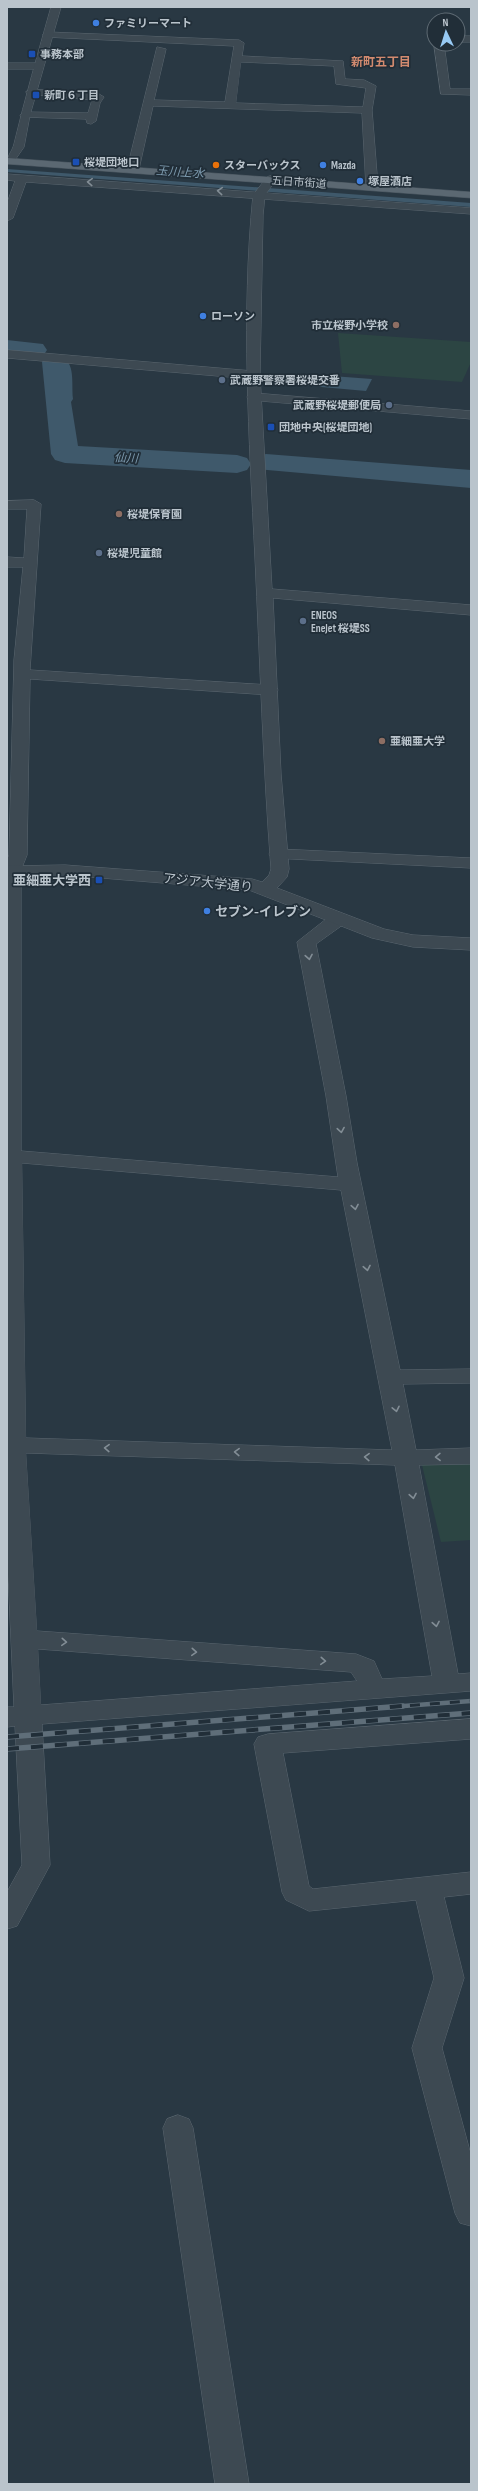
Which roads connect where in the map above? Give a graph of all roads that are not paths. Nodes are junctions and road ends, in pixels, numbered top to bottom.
1 (56, 7) edge
2 (48, 35) junction
3 (162, 45) junction
4 (440, 52) edge
5 (237, 59) junction
6 (7, 66) edge
7 (39, 66) junction
8 (31, 92) junction
9 (471, 92) edge
10 (150, 103) junction
11 (230, 105) junction
12 (367, 110) junction
13 (25, 115) junction
14 (8, 161) edge
15 (133, 169) junction
16 (7, 177) edge
17 (22, 178) junction
18 (372, 187) junction
19 (264, 188) junction
20 (471, 195) edge
21 (469, 211) edge
22 (7, 218) edge
23 (471, 223) edge
24 (7, 354) edge
25 (253, 374) junction
26 (254, 397) junction
27 (471, 415) edge
28 (7, 505) edge
29 (7, 562) edge
30 (31, 563) junction
31 (264, 593) junction
32 (471, 610) edge
33 (17, 664) edge
34 (270, 690) junction
35 (278, 854) junction
36 (471, 863) edge
37 (10, 870) edge
38 (265, 890) junction
39 (337, 920) junction
40 (471, 944) edge
41 (8, 1061) edge
42 (10, 1156) junction
43 (351, 1184) junction
44 (10, 1203) edge
45 (471, 1376) edge
46 (389, 1377) junction
47 (14, 1445) junction
48 (471, 1456) edge
49 (406, 1458) junction
50 (25, 1639) junction
51 (459, 1683) edge
52 (373, 1690) junction
53 (18, 1716) edge
54 (471, 1729) edge
55 (471, 1884) edge
56 (428, 1889) junction
57 (7, 1918) edge
58 (178, 2128) dead end
59 (471, 2213) edge
60 (232, 2484) edge

1 - 2 street
2 - 3 street
2 - 7 street
3 - 5 street
3 - 10 street
4 - 9 street
5 - 11 street
5 - 12 street
6 - 7 street
7 - 8 street
8 - 13 street
8 - 13 street
10 - 11 street
10 - 15 street
11 - 12 street
12 - 18 street
13 - 14 street
14 - 15 main road, 五日市街道
15 - 19 main road, 五日市街道
16 - 17 street
19 -> 17 street
17 - 22 street
18 - 19 main road, 五日市街道
18 - 20 main road, 五日市街道
19 - 21 street
19 - 25 street
21 - 23 street
24 - 25 street
25 - 26 street
26 - 27 street
26 - 31 street
28 - 30 street
29 - 30 street
30 - 33 street
31 - 32 street
31 - 34 street
33 - 34 street
33 - 37 street
34 - 35 street
35 - 36 street
35 - 38 street
37 - 38 street, アジア大学通り
37 - 41 street
38 - 39 street, アジア大学通り
39 - 40 street, アジア大学通り
39 -> 43 street
41 - 42 street
42 - 43 street
42 - 44 street
43 -> 46 street
44 - 47 street
45 - 46 street
46 -> 49 street
49 -> 47 street
47 - 50 street
48 -> 49 street
49 -> 51 street
50 -> 52 street
50 - 53 street
51 - 52 street
52 - 53 street
53 - 57 street
54 - 56 street
55 - 56 street
56 - 59 street
58 - 60 street

